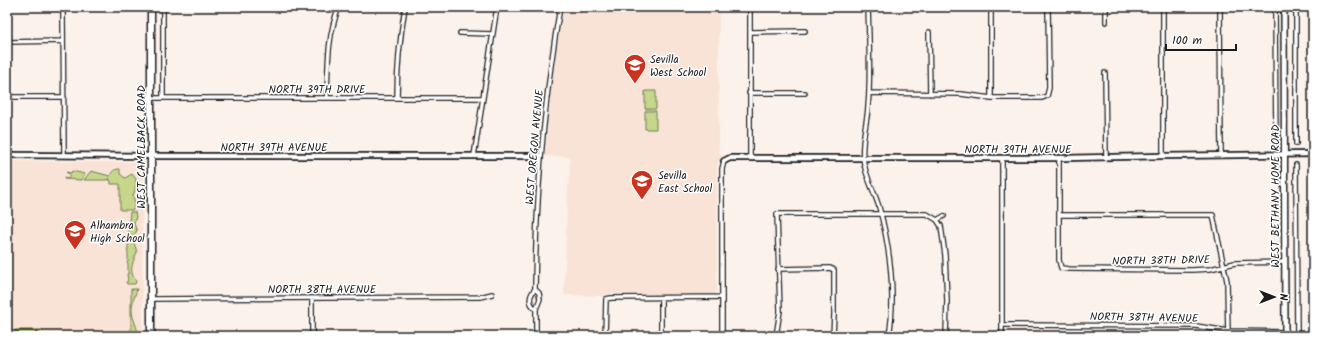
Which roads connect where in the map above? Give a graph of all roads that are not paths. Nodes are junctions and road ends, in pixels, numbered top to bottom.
1 (151, 7) edge
2 (163, 7) edge
3 (339, 7) edge
4 (405, 7) edge
5 (497, 7) edge
6 (560, 7) edge
7 (750, 7) edge
8 (868, 7) edge
9 (991, 7) edge
10 (1048, 7) edge
11 (1106, 7) edge
12 (1163, 7) edge
13 (1220, 7) edge
14 (1275, 7) edge
15 (1284, 7) edge
16 (1296, 7) edge
17 (63, 13) dead end
18 (1106, 22) dead end
19 (750, 32) junction
20 (805, 32) dead end
21 (929, 32) dead end
22 (460, 33) dead end
23 (492, 34) junction
24 (7, 42) edge
25 (63, 42) junction
26 (1275, 56) junction
27 (1284, 56) junction
28 (1105, 73) dead end
29 (750, 93) junction
30 (805, 93) dead end
31 (869, 94) junction
32 (930, 94) junction
33 (7, 97) edge
34 (64, 97) junction
35 (151, 98) junction
36 (162, 98) junction
37 (327, 98) junction
38 (397, 98) junction
39 (483, 98) junction
40 (991, 98) junction
41 (1296, 144) dead end
42 (1276, 146) dead end
43 (1313, 154) edge
44 (7, 155) edge
45 (64, 155) junction
46 (1285, 155) junction
47 (150, 156) junction
48 (474, 156) junction
49 (540, 156) junction
50 (1163, 156) junction
51 (1221, 156) junction
52 (750, 158) junction
53 (863, 158) junction
54 (1002, 158) junction
55 (1059, 158) junction
56 (1106, 158) junction
57 (724, 161) joint
58 (1296, 165) dead end
59 (881, 214) junction
60 (1059, 215) junction
61 (944, 216) dead end
62 (937, 220) junction
63 (1284, 262) junction
64 (1224, 266) junction
65 (778, 269) junction
66 (535, 289) junction
67 (492, 294) dead end
68 (722, 297) junction
69 (312, 298) junction
70 (661, 298) junction
71 (151, 299) junction
72 (536, 309) junction
73 (1003, 325) junction
74 (1228, 334) edge
75 (1285, 334) edge
76 (151, 336) edge
77 (312, 336) edge
78 (536, 336) edge
79 (605, 336) edge
80 (661, 336) edge
81 (722, 336) edge
82 (776, 336) edge
83 (832, 336) edge
84 (889, 336) edge
85 (946, 336) edge
86 (1002, 336) edge
87 (1297, 336) edge

1 - 35 main road, WEST CAMELBACK ROAD
2 - 36 street, WEST CAMELBACK ROAD
3 - 37 street
4 - 38 street
5 - 23 street
6 - 49 street, WEST OREGON AVENUE
7 - 19 street
8 - 31 street
9 - 40 street
10 - 40 street
11 - 18 street
12 - 50 street
13 - 51 street
14 - 26 street, WEST BETHANY HOME ROAD
15 - 27 main road, WEST BETHANY HOME ROAD
16 - 41 street, WEST BETHANY HOME ROAD
17 - 25 street
19 - 20 street
19 - 29 street
21 - 32 street
22 - 23 street
23 - 39 street
24 - 25 street
25 - 34 street
26 - 27 street
26 - 42 street, WEST BETHANY HOME ROAD
27 - 46 main road, WEST BETHANY HOME ROAD
28 - 56 street
29 - 30 street
29 - 52 street
31 - 32 street
31 - 53 street
32 - 40 street
33 - 34 street
34 - 45 street
35 - 36 street, NORTH 39TH DRIVE
35 - 47 main road, WEST CAMELBACK ROAD
36 - 37 street, NORTH 39TH DRIVE
37 - 38 street, NORTH 39TH DRIVE
38 - 39 street, NORTH 39TH DRIVE
39 - 48 street
43 - 46 street, NORTH 39TH AVENUE
44 - 45 street, NORTH 39TH AVENUE
45 - 47 street, NORTH 39TH AVENUE
46 - 51 street, NORTH 39TH AVENUE
46 - 63 main road, WEST BETHANY HOME ROAD
47 - 48 street, NORTH 39TH AVENUE
47 - 71 main road, WEST CAMELBACK ROAD
48 - 49 street, NORTH 39TH AVENUE
49 - 66 street, WEST OREGON AVENUE
50 - 51 street, NORTH 39TH AVENUE
50 - 56 street, NORTH 39TH AVENUE
52 - 53 street, NORTH 39TH AVENUE
52 - 57 street, NORTH 39TH AVENUE
53 - 54 street, NORTH 39TH AVENUE
53 - 59 street
54 - 55 street, NORTH 39TH AVENUE
54 - 73 street
55 - 56 street, NORTH 39TH AVENUE
55 - 60 street
57 - 68 street
58 - 87 street, WEST BETHANY HOME ROAD
59 - 62 street
59 - 65 street
59 - 84 street
60 - 64 street
60 - 64 street, NORTH 38TH DRIVE
61 - 62 street
62 - 85 street
63 - 64 street, NORTH 38TH DRIVE
63 - 75 main road, WEST BETHANY HOME ROAD
64 - 74 street
65 - 82 street
65 - 83 street
66 - 72 street, WEST OREGON AVENUE
66 - 72 street, WEST OREGON AVENUE
67 - 69 street, NORTH 38TH AVENUE
68 - 70 street
68 - 81 street
69 - 71 street, NORTH 38TH AVENUE
69 - 77 street
70 - 79 street
70 - 80 street
71 - 76 main road, WEST CAMELBACK ROAD
72 - 78 street, WEST OREGON AVENUE
73 - 74 street, NORTH 38TH AVENUE
73 - 86 street
74 - 75 street, NORTH 38TH AVENUE

